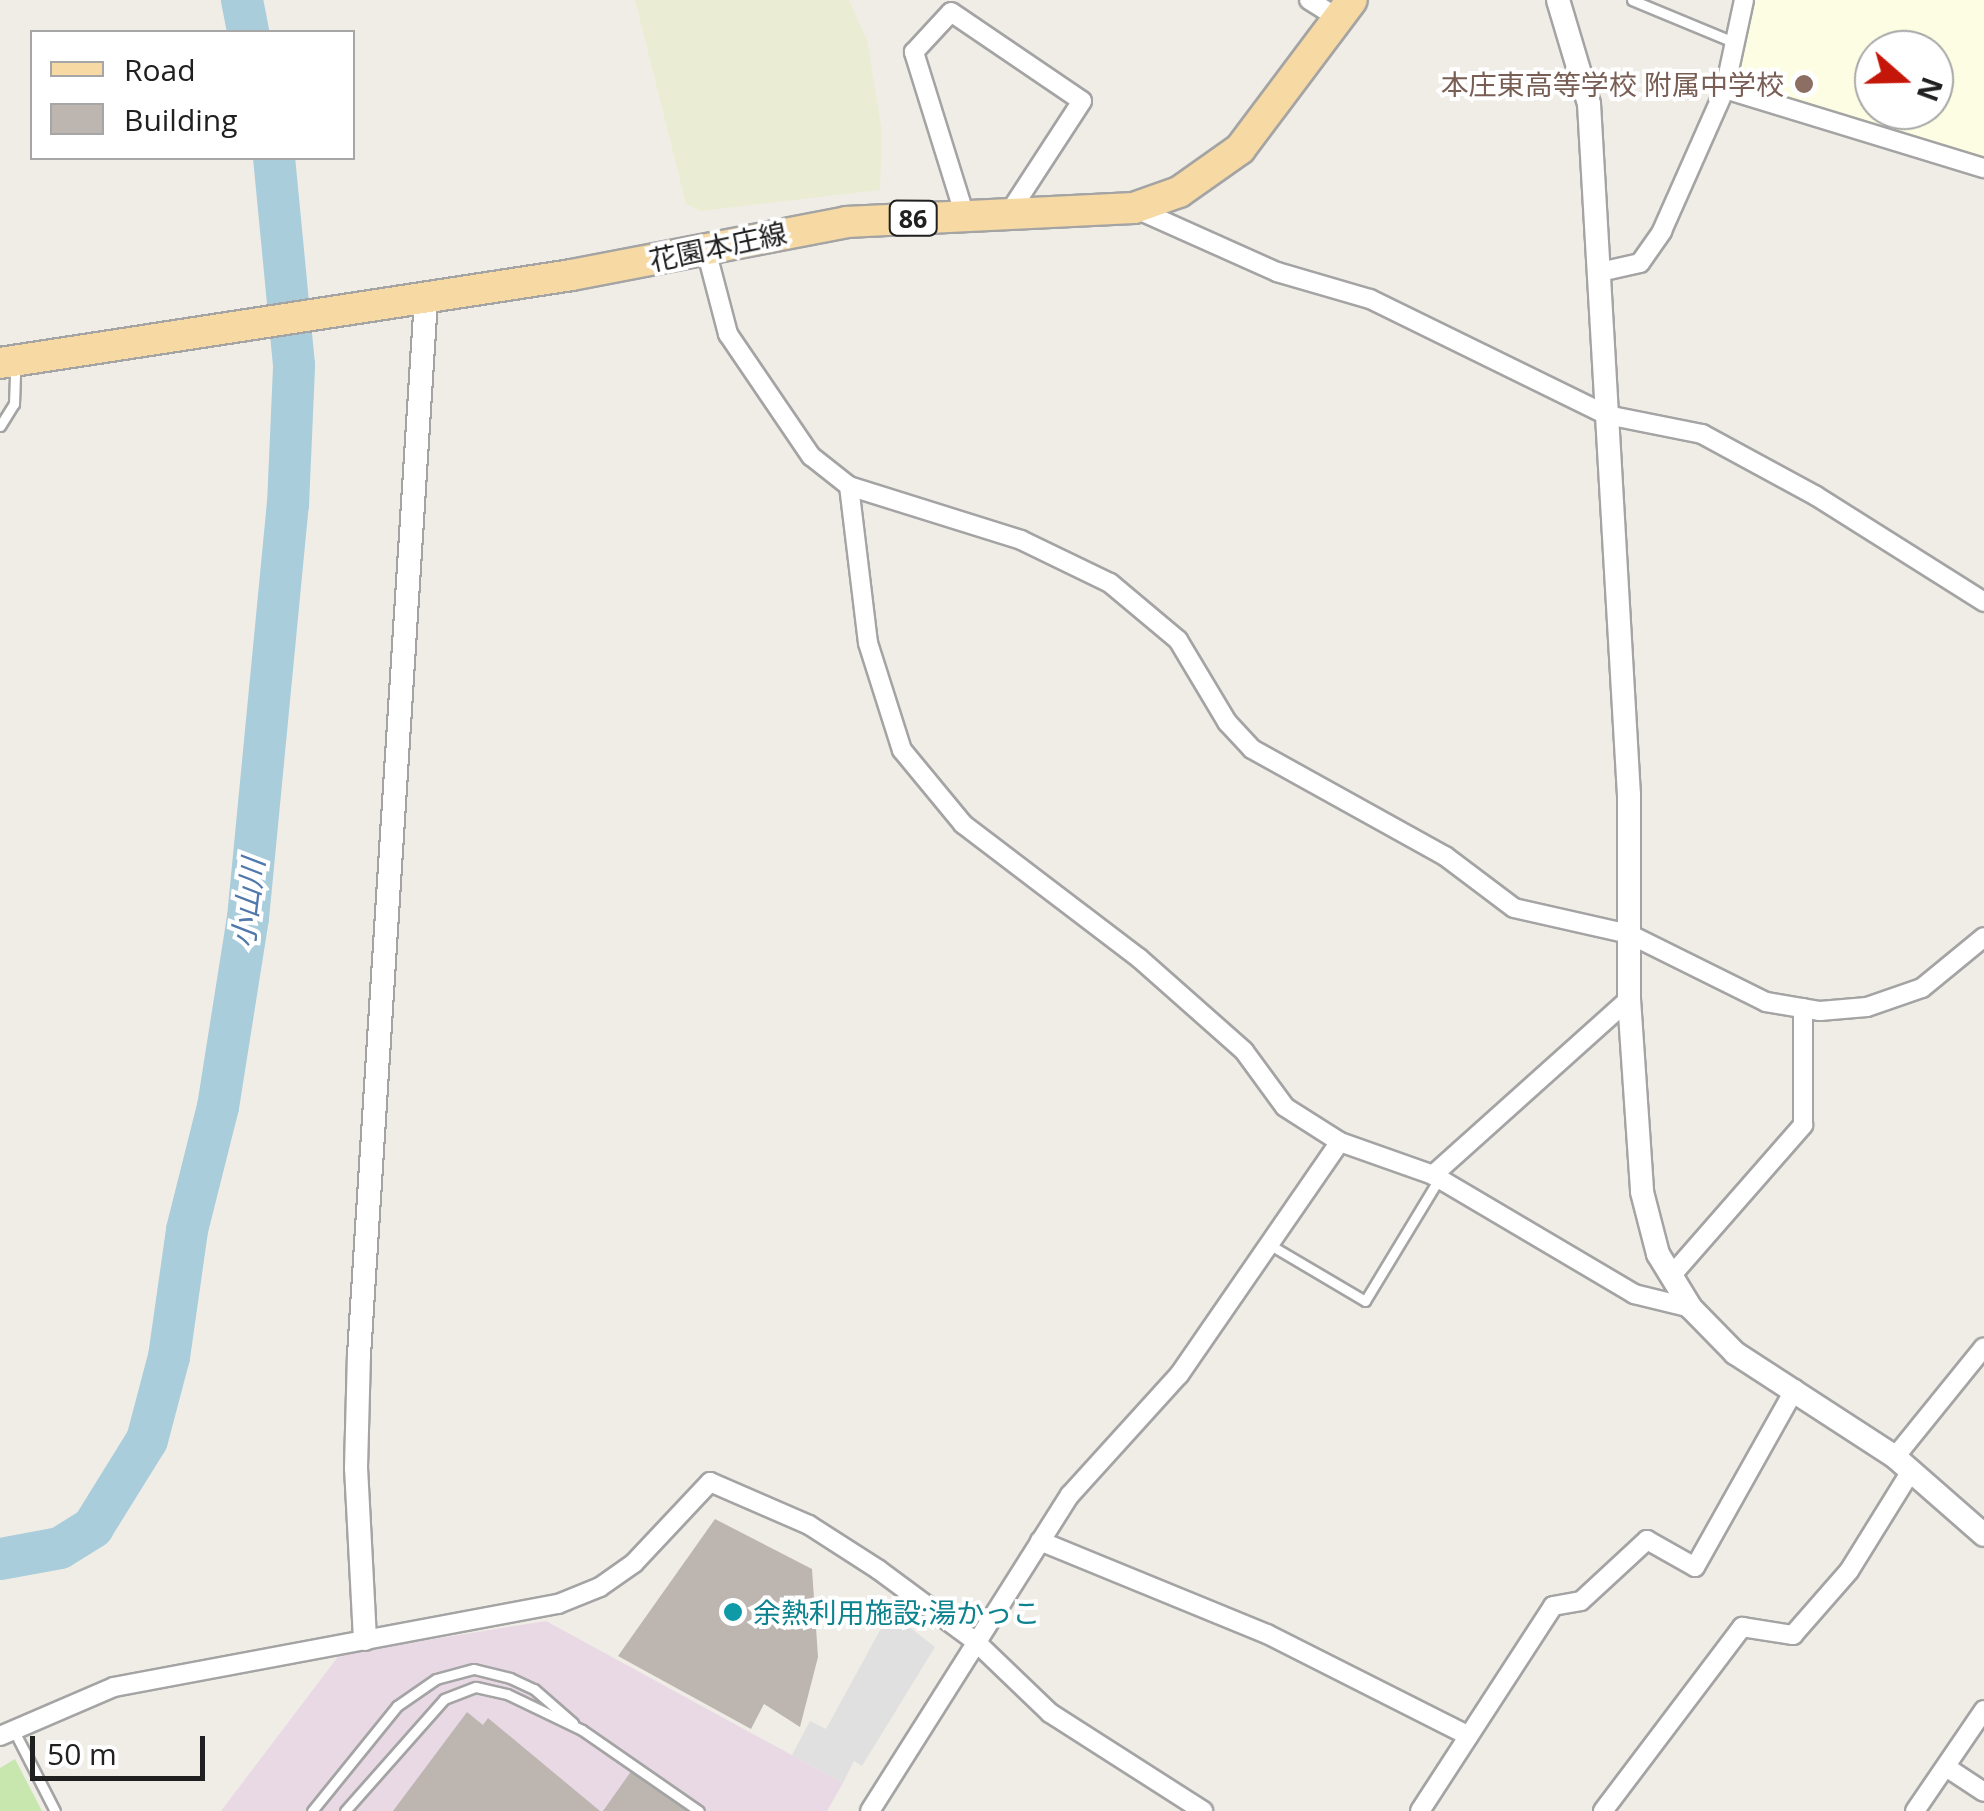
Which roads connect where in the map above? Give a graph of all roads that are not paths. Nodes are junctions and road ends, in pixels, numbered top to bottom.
1 (1309, 0) edge
2 (1558, 0) edge
3 (1632, 0) edge
4 (1744, 0) edge
5 (1345, 9) edge
6 (1738, 44) junction
7 (1725, 89) junction
8 (1984, 168) edge
9 (1134, 208) junction
10 (1009, 214) junction
11 (965, 216) junction
12 (706, 250) junction
13 (1600, 272) junction
14 (426, 298) junction
15 (7, 362) edge
16 (1608, 415) junction
17 (0, 426) edge
18 (849, 486) junction
19 (1984, 602) edge
20 (1629, 934) junction
21 (1983, 942) edge
22 (1628, 1000) junction
23 (1804, 1008) junction
24 (1340, 1142) junction
25 (1436, 1177) junction
26 (1272, 1246) junction
27 (1672, 1276) junction
28 (1691, 1308) junction
29 (1984, 1347) edge
30 (1794, 1389) junction
31 (1903, 1464) junction
32 (1984, 1535) edge
33 (1040, 1540) junction
34 (365, 1639) junction
35 (975, 1641) junction
36 (1984, 1710) edge
37 (582, 1730) junction
38 (6, 1732) edge
39 (1469, 1736) junction
40 (1946, 1767) junction
41 (1984, 1792) edge
42 (55, 1811) edge
43 (312, 1811) edge
44 (345, 1811) edge
45 (700, 1811) edge
46 (870, 1811) edge
47 (1203, 1811) edge
48 (1420, 1811) edge
49 (1603, 1811) edge
50 (1915, 1811) edge

1 - 5 street
2 - 13 street
3 - 6 lane
4 - 6 street
5 - 9 main road, 花園本庄線 / 86
6 - 7 street
7 - 8 street
7 - 13 street
9 - 10 main road, 花園本庄線 / 86
9 - 16 street
10 - 11 main road, 花園本庄線 / 86
10 - 11 street
11 - 12 main road, 花園本庄線 / 86
12 - 14 main road, 花園本庄線 / 86
12 - 18 street
13 - 16 street
14 - 15 main road, 花園本庄線 / 86
14 - 34 street
15 - 17 lane
16 - 19 street
16 - 20 street
18 - 20 street
18 - 24 street
20 - 22 street
20 - 23 street
21 - 23 street
22 - 25 street
22 - 27 street
23 - 27 street
24 - 25 street
24 - 26 street
25 - 26 lane
25 - 28 street
26 - 33 street
27 - 28 street
28 - 30 street
29 - 31 street
30 - 31 street
30 - 39 street
31 - 32 street
31 - 49 street
33 - 35 street
33 - 39 street
34 - 35 street
34 - 38 street
35 - 46 street
35 - 47 street
36 - 40 street
37 - 43 lane
37 - 44 lane
37 - 45 lane
38 - 42 lane
39 - 48 street
40 - 41 street
40 - 50 street

